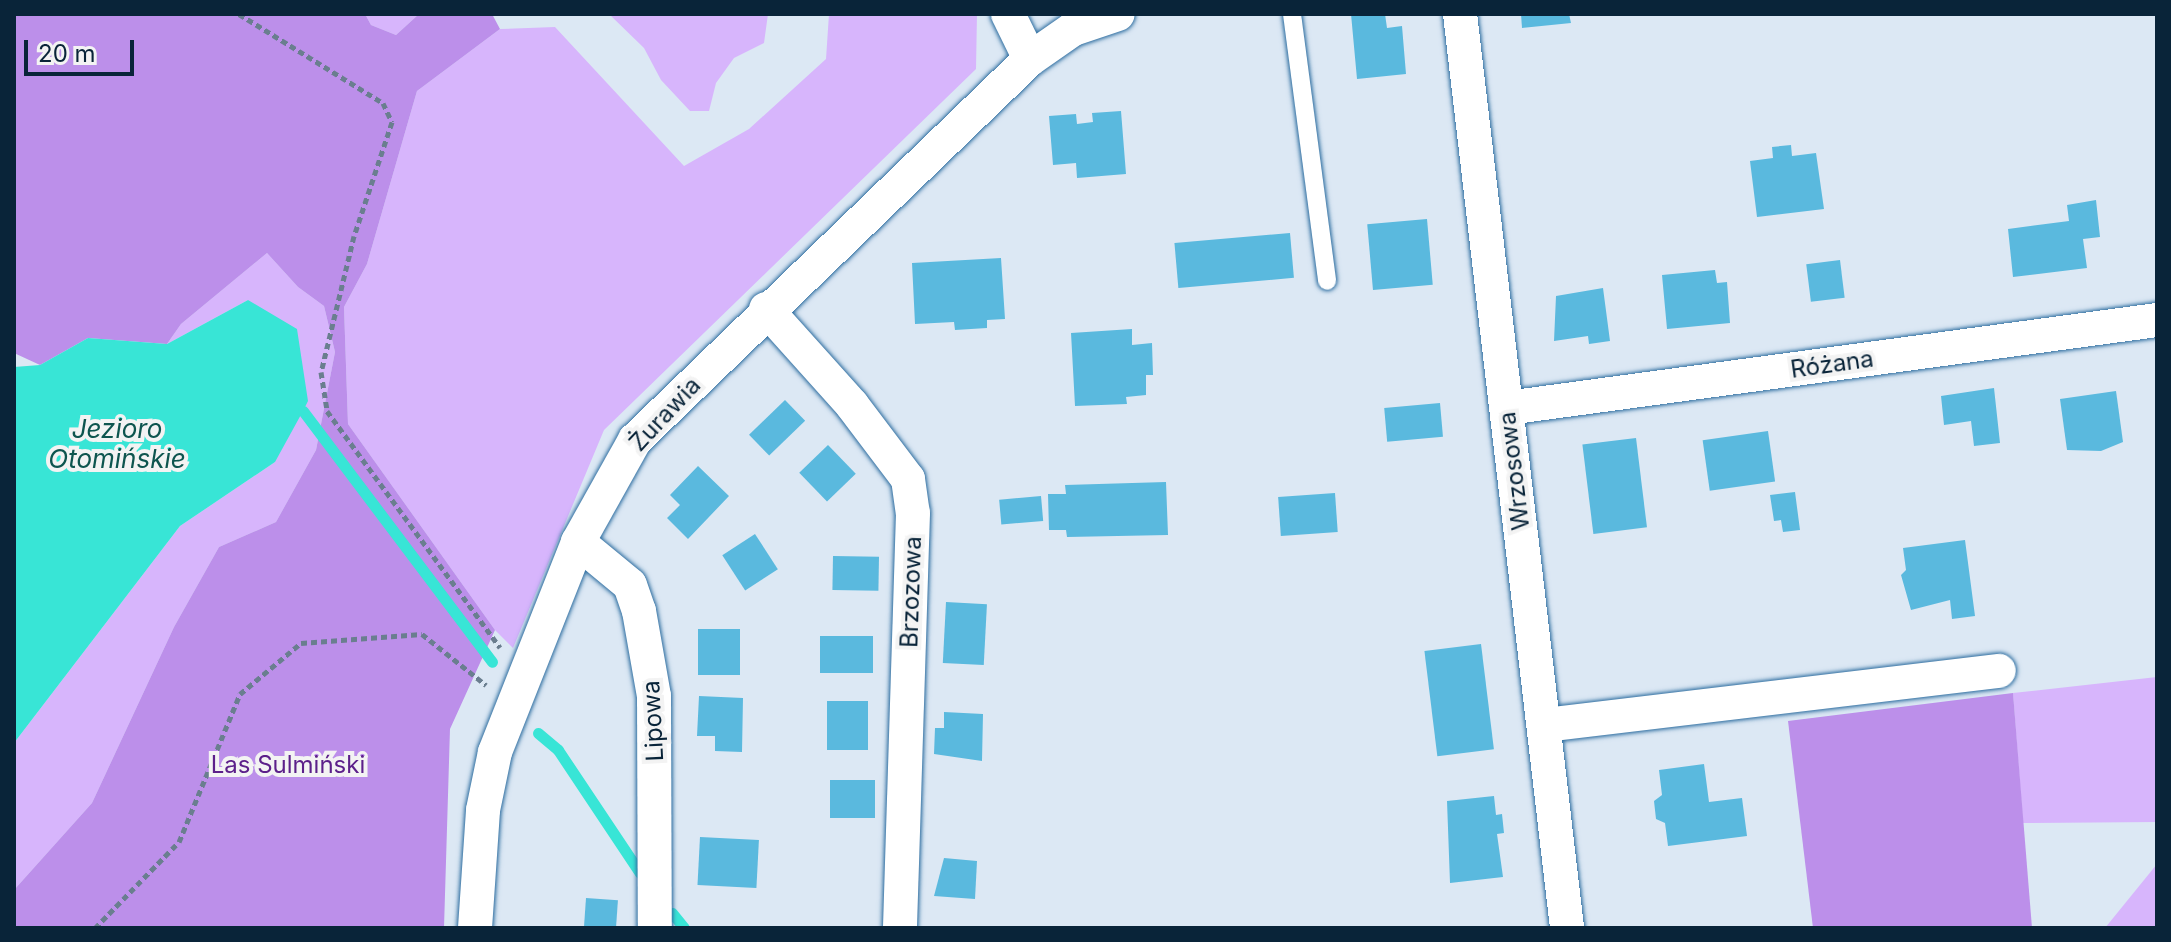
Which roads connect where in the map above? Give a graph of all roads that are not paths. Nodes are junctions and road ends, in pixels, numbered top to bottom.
1 (1008, 14) edge
2 (1118, 14) edge
3 (1292, 14) edge
4 (1460, 14) edge
5 (1030, 59) junction
6 (1327, 281) dead end
7 (766, 309) junction
8 (2157, 320) edge
9 (1507, 408) junction
10 (578, 542) junction
11 (1999, 671) dead end
12 (1544, 725) junction
13 (475, 928) edge
14 (655, 928) edge
15 (900, 928) edge
16 (1567, 928) edge

1 - 5 street
2 - 5 street, Żurawia
3 - 6 lane
4 - 9 street, Wrzosowa
5 - 7 street, Żurawia
7 - 10 street, Żurawia
7 - 15 street, Brzozowa
8 - 9 street, Różana
9 - 12 street, Wrzosowa
10 - 13 street, Żurawia
10 - 14 street, Lipowa
11 - 12 street
12 - 16 street, Wrzosowa

